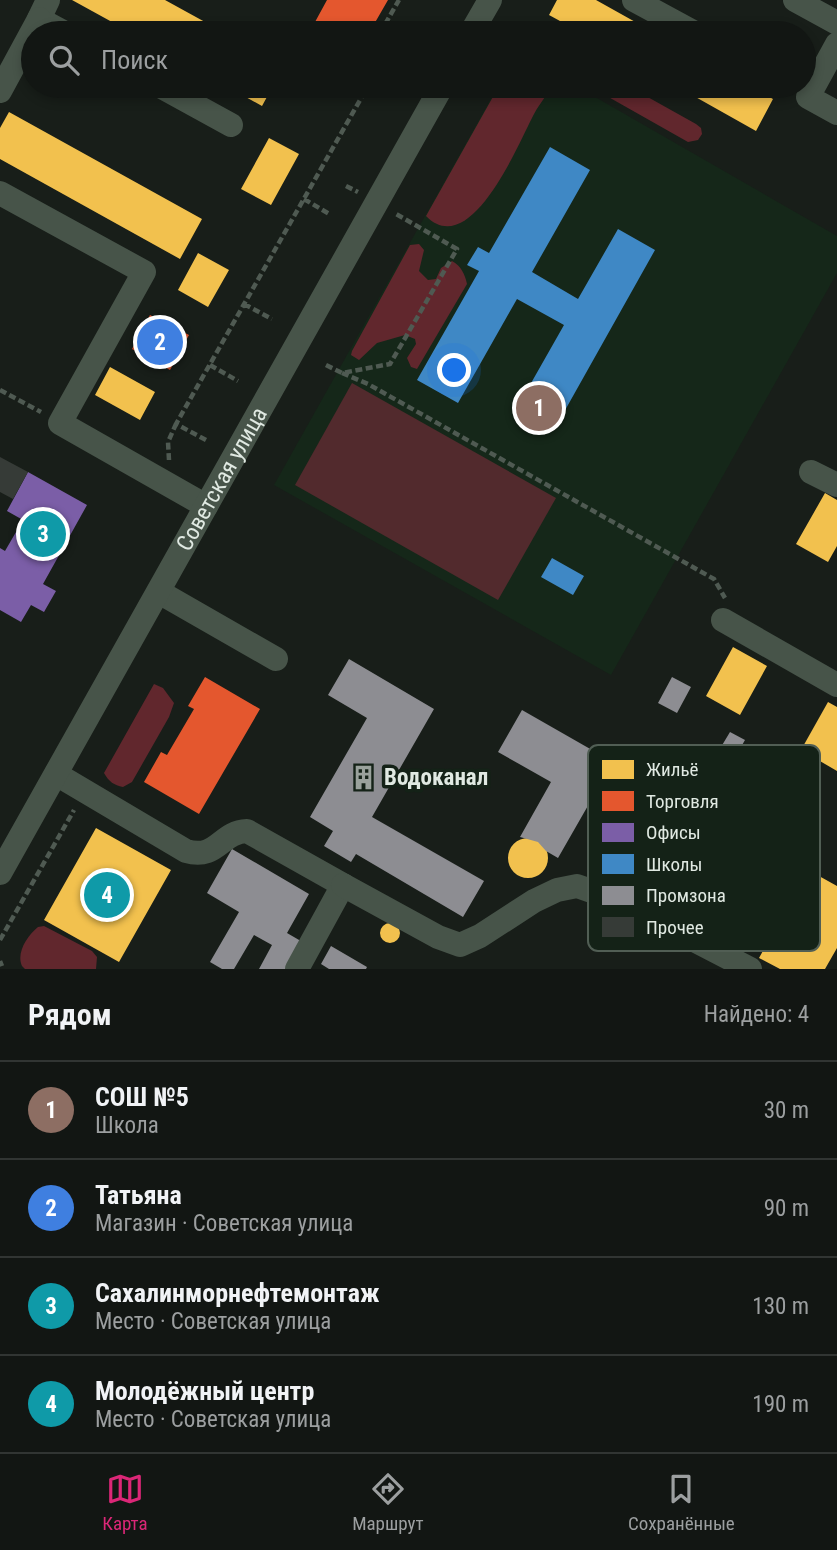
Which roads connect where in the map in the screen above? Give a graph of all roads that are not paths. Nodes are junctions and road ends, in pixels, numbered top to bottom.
1 (490, 0) edge
2 (634, 0) edge
3 (795, 0) edge
4 (478, 21) edge
5 (673, 21) edge
6 (837, 23) edge
7 (837, 44) edge
8 (21, 52) edge
9 (816, 82) edge
10 (0, 91) edge
11 (182, 98) edge
12 (435, 98) edge
13 (810, 98) edge
14 (837, 113) edge
15 (231, 125) dead end
16 (0, 193) edge
17 (811, 472) dead end
18 (837, 485) edge
19 (206, 506) junction
20 (159, 592) junction
21 (723, 620) road end
22 (276, 659) dead end
23 (837, 685) edge
24 (56, 774) junction
25 (0, 873) edge
26 (343, 885) junction
27 (588, 890) edge
28 (715, 951) edge
29 (297, 969) edge
30 (750, 969) edge

1 - 4 street
2 - 5 street
3 - 6 street
7 - 9 street
8 - 10 street
11 - 15 street
12 - 19 street, Советская улица
13 - 14 street
16 - 19 street
17 - 18 street
19 - 20 street, Советская улица
20 - 22 street
20 - 24 street, Советская улица
21 - 23 street
24 - 25 street, Советская улица
24 - 26 street
26 - 27 street
26 - 29 street
28 - 30 street

